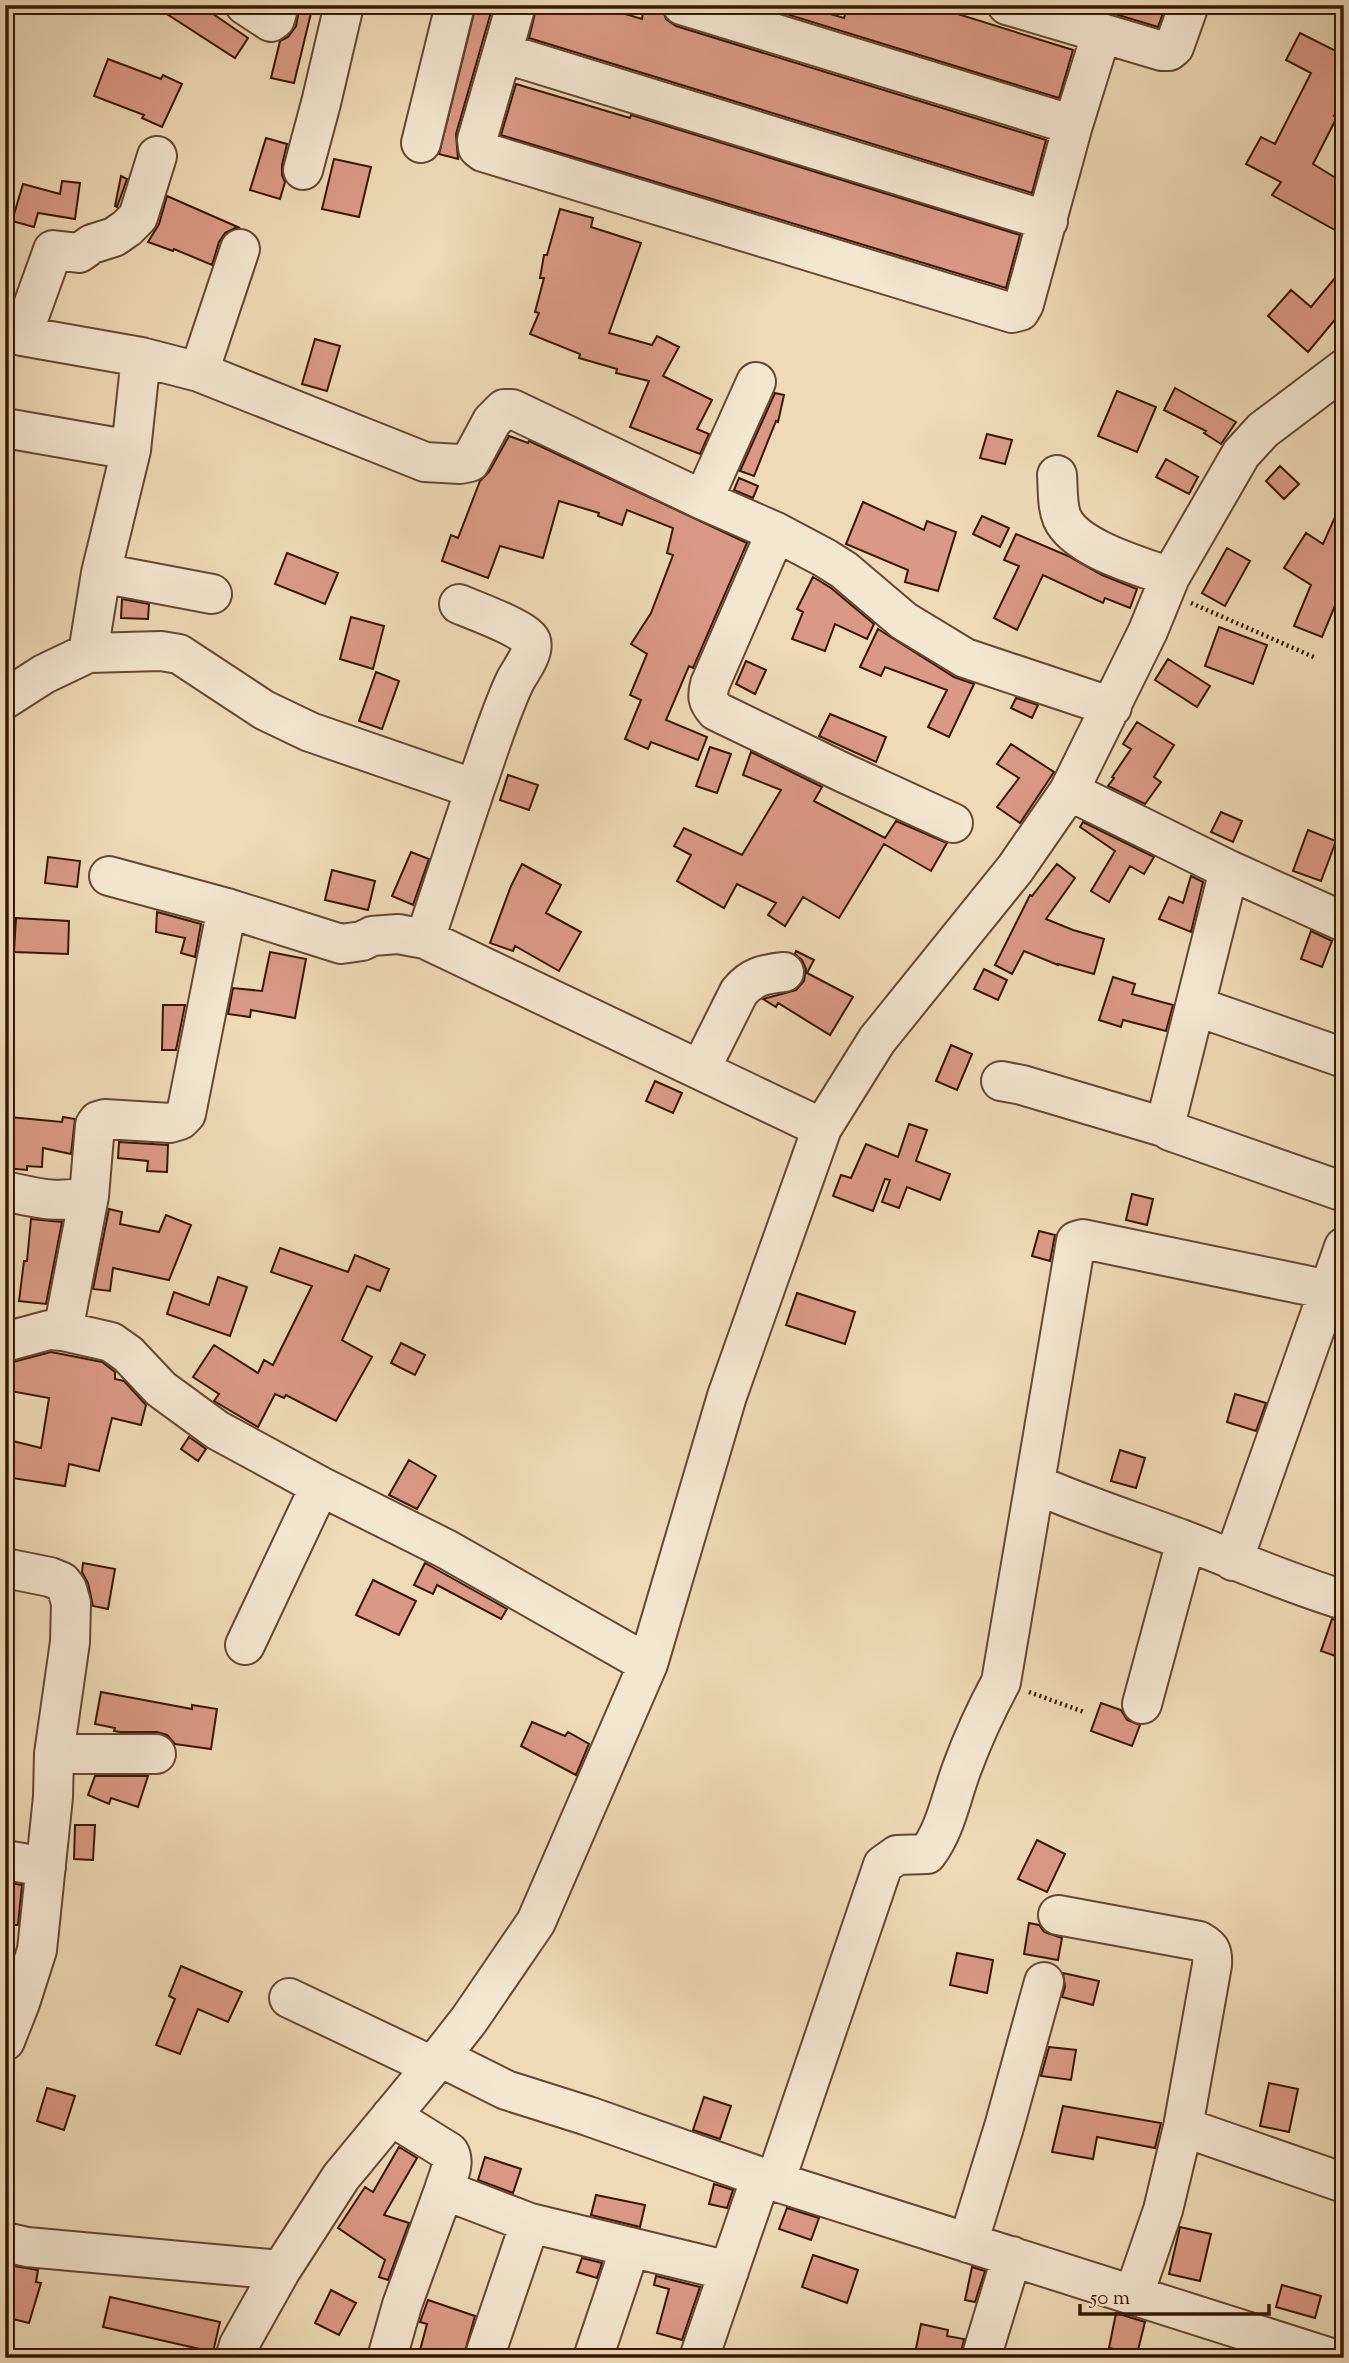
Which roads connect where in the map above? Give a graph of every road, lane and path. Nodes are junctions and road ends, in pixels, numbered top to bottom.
1 (245, 5) edge
2 (279, 5) edge
3 (344, 5) edge
4 (455, 5) edge
5 (516, 5) edge
6 (682, 5) edge
7 (1007, 5) edge
8 (1189, 5) edge
9 (1101, 35) junction
10 (503, 54) junction
11 (1073, 125) junction
12 (421, 143) dead end
13 (157, 156) dead end
14 (303, 170) dead end
15 (1048, 221) junction
16 (240, 249) dead end
17 (14, 332) edge
18 (141, 357) junction
19 (1344, 369) edge
20 (200, 372) junction
21 (757, 382) dead end
22 (5, 428) edge
23 (131, 450) junction
24 (1057, 474) dead end
25 (703, 500) junction
26 (776, 532) junction
27 (101, 573) junction
28 (1168, 584) junction
29 (212, 594) dead end
30 (459, 604) dead end
31 (88, 653) junction
32 (1317, 658) dead end
33 (5, 699) edge
34 (1112, 706) junction
35 (475, 789) junction
36 (1069, 791) junction
37 (953, 822) dead end
38 (1229, 870) junction
39 (109, 876) dead end
40 (228, 908) junction
41 (1344, 922) edge
42 (425, 939) junction
43 (785, 972) dead end
44 (1195, 1006) junction
45 (1344, 1058) edge
46 (700, 1070) junction
47 (1001, 1081) dead end
48 (822, 1128) junction
49 (1167, 1128) junction
50 (5, 1191) edge
51 (1344, 1192) edge
52 (89, 1196) junction
53 (1344, 1247) edge
54 (1330, 1312) edge
55 (63, 1331) junction
56 (5, 1342) edge
57 (1035, 1484) junction
58 (320, 1486) junction
59 (1186, 1541) junction
60 (1233, 1561) junction
61 (5, 1568) edge
62 (1344, 1600) edge
63 (245, 1645) dead end
64 (648, 1664) junction
65 (1001, 1682) junction
66 (1142, 1704) dead end
67 (1084, 1712) dead end
68 (54, 1754) junction
69 (156, 1754) dead end
70 (5, 1860) edge
71 (46, 1867) junction
72 (1058, 1914) dead end
73 (1044, 1982) dead end
74 (289, 1998) dead end
75 (5, 2041) edge
76 (436, 2061) junction
77 (391, 2116) junction
78 (1183, 2127) junction
79 (768, 2179) junction
80 (1344, 2183) edge
81 (444, 2190) junction
82 (530, 2223) junction
83 (5, 2242) edge
84 (968, 2242) junction
85 (629, 2248) junction
86 (1012, 2256) junction
87 (281, 2270) junction
88 (729, 2271) junction
89 (1134, 2294) junction
90 (234, 2358) edge
91 (387, 2358) edge
92 (484, 2358) edge
93 (593, 2358) edge
94 (699, 2358) edge
95 (981, 2358) edge
96 (1331, 2358) edge

1 - 2 street
3 - 14 street
4 - 12 street
5 - 10 street
6 - 11 street
7 - 9 street
8 - 9 street
9 - 11 street
10 - 15 street
10 - 15 street
11 - 15 street
13 - 17 street
16 - 20 street
17 - 18 street
18 - 20 street
18 - 23 street
19 - 28 street
20 - 25 street
21 - 25 street
22 - 23 street
23 - 27 street
24 - 28 street
25 - 26 street
26 - 34 street
26 - 37 street
27 - 29 street
27 - 31 street
28 - 32 path
28 - 34 street
30 - 35 street
31 - 33 street
31 - 35 street
34 - 36 street
35 - 42 street
36 - 38 street
36 - 48 street
38 - 41 street
38 - 44 street
39 - 40 street
40 - 42 street
40 - 52 street
42 - 46 street
43 - 46 street
44 - 45 street
44 - 49 street
46 - 48 street
47 - 49 street
48 - 64 street
49 - 51 street
50 - 52 street
52 - 55 street
53 - 54 street
54 - 57 street
54 - 60 street
55 - 56 street
55 - 58 street
57 - 59 street
57 - 65 street
58 - 63 street
58 - 64 street
59 - 60 street
59 - 66 street
60 - 62 street
61 - 68 street
64 - 76 street
65 - 67 path
65 - 79 street
68 - 69 street
68 - 71 street
70 - 71 street
71 - 75 street
72 - 78 street
73 - 84 street
74 - 76 street
76 - 77 street
76 - 79 street
77 - 81 street
77 - 87 street
78 - 80 street
78 - 89 street
79 - 84 street
79 - 88 street
81 - 82 street
81 - 91 street
82 - 85 street
82 - 92 street
83 - 87 street
84 - 86 street
85 - 88 street
85 - 93 street
86 - 89 street
86 - 95 street
87 - 90 street
88 - 94 street
89 - 96 street

